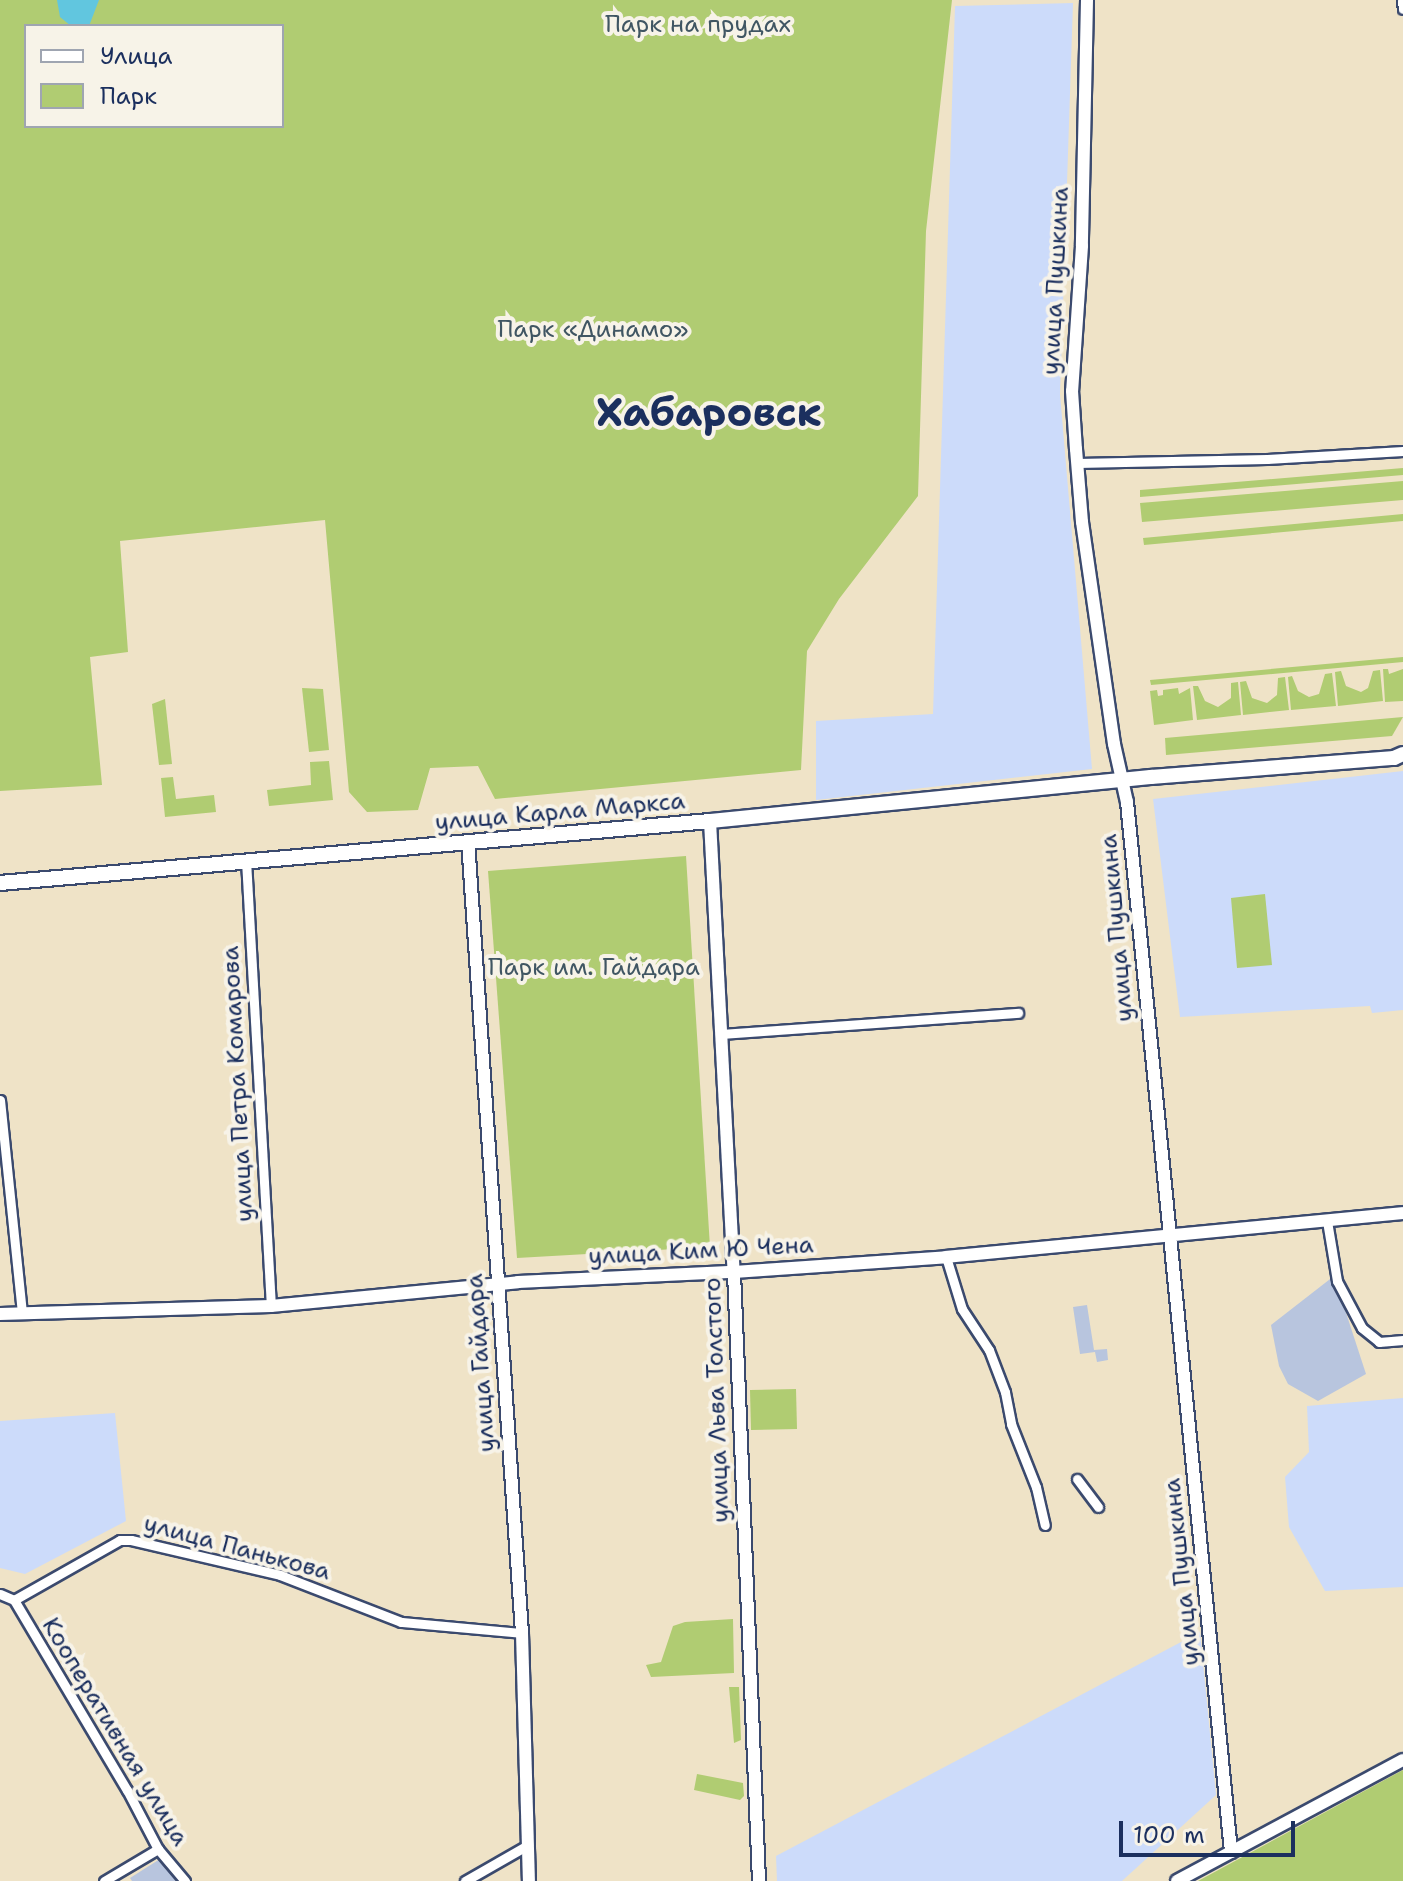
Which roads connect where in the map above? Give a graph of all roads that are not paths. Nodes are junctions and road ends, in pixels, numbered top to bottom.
1 (1087, 0) edge
2 (1402, 0) edge
3 (1403, 9) edge
4 (1403, 451) edge
5 (1077, 463) junction
6 (1403, 754) edge
7 (1122, 780) junction
8 (710, 821) junction
9 (468, 841) junction
10 (246, 860) junction
11 (0, 883) edge
12 (1018, 1013) dead end
13 (722, 1034) junction
14 (0, 1100) edge
15 (1403, 1213) edge
16 (1327, 1221) junction
17 (1169, 1238) junction
18 (946, 1257) junction
19 (734, 1272) junction
20 (498, 1283) junction
21 (271, 1306) junction
22 (22, 1313) junction
23 (0, 1314) edge
24 (1403, 1340) edge
25 (1077, 1479) dead end
26 (1098, 1507) dead end
27 (1045, 1525) dead end
28 (0, 1594) edge
29 (14, 1600) junction
30 (522, 1633) junction
31 (1403, 1760) edge
32 (526, 1846) junction
33 (158, 1849) junction
34 (1231, 1852) junction
35 (104, 1881) edge
36 (185, 1881) edge
37 (465, 1881) edge
38 (529, 1881) edge
39 (759, 1881) edge
40 (1177, 1881) edge

1 - 5 street, улица Пушкина
2 - 3 street
4 - 5 street
5 - 7 street, улица Пушкина
6 - 7 main road, улица Карла Маркса
7 - 8 main road, улица Карла Маркса
7 - 17 street, улица Пушкина
8 - 9 main road, улица Карла Маркса
8 - 13 street, улица Льва Толстого
9 - 10 main road, улица Карла Маркса
9 - 20 street, улица Гайдара
10 - 11 main road, улица Карла Маркса
10 - 21 street, улица Петра Комарова
12 - 13 street
13 - 19 street, улица Льва Толстого
14 - 22 street
15 - 16 street, улица Ким Ю Чена
16 - 17 street, улица Ким Ю Чена
16 - 24 street
17 - 18 street, улица Ким Ю Чена
17 - 34 street, улица Пушкина
18 - 19 street, улица Ким Ю Чена
18 - 27 street
19 - 20 street, улица Ким Ю Чена
19 - 39 street, улица Льва Толстого
20 - 21 street, улица Ким Ю Чена
20 - 30 street, улица Гайдара
21 - 22 street, улица Ким Ю Чена
22 - 23 street, улица Ким Ю Чена
25 - 26 street
28 - 29 street
29 - 30 street, улица Панькова
29 - 33 street, Кооперативная улица
30 - 32 street, улица Гайдара
31 - 34 street
32 - 37 street
32 - 38 street, улица Гайдара
33 - 35 street
33 - 36 street, Кооперативная улица
34 - 40 street

